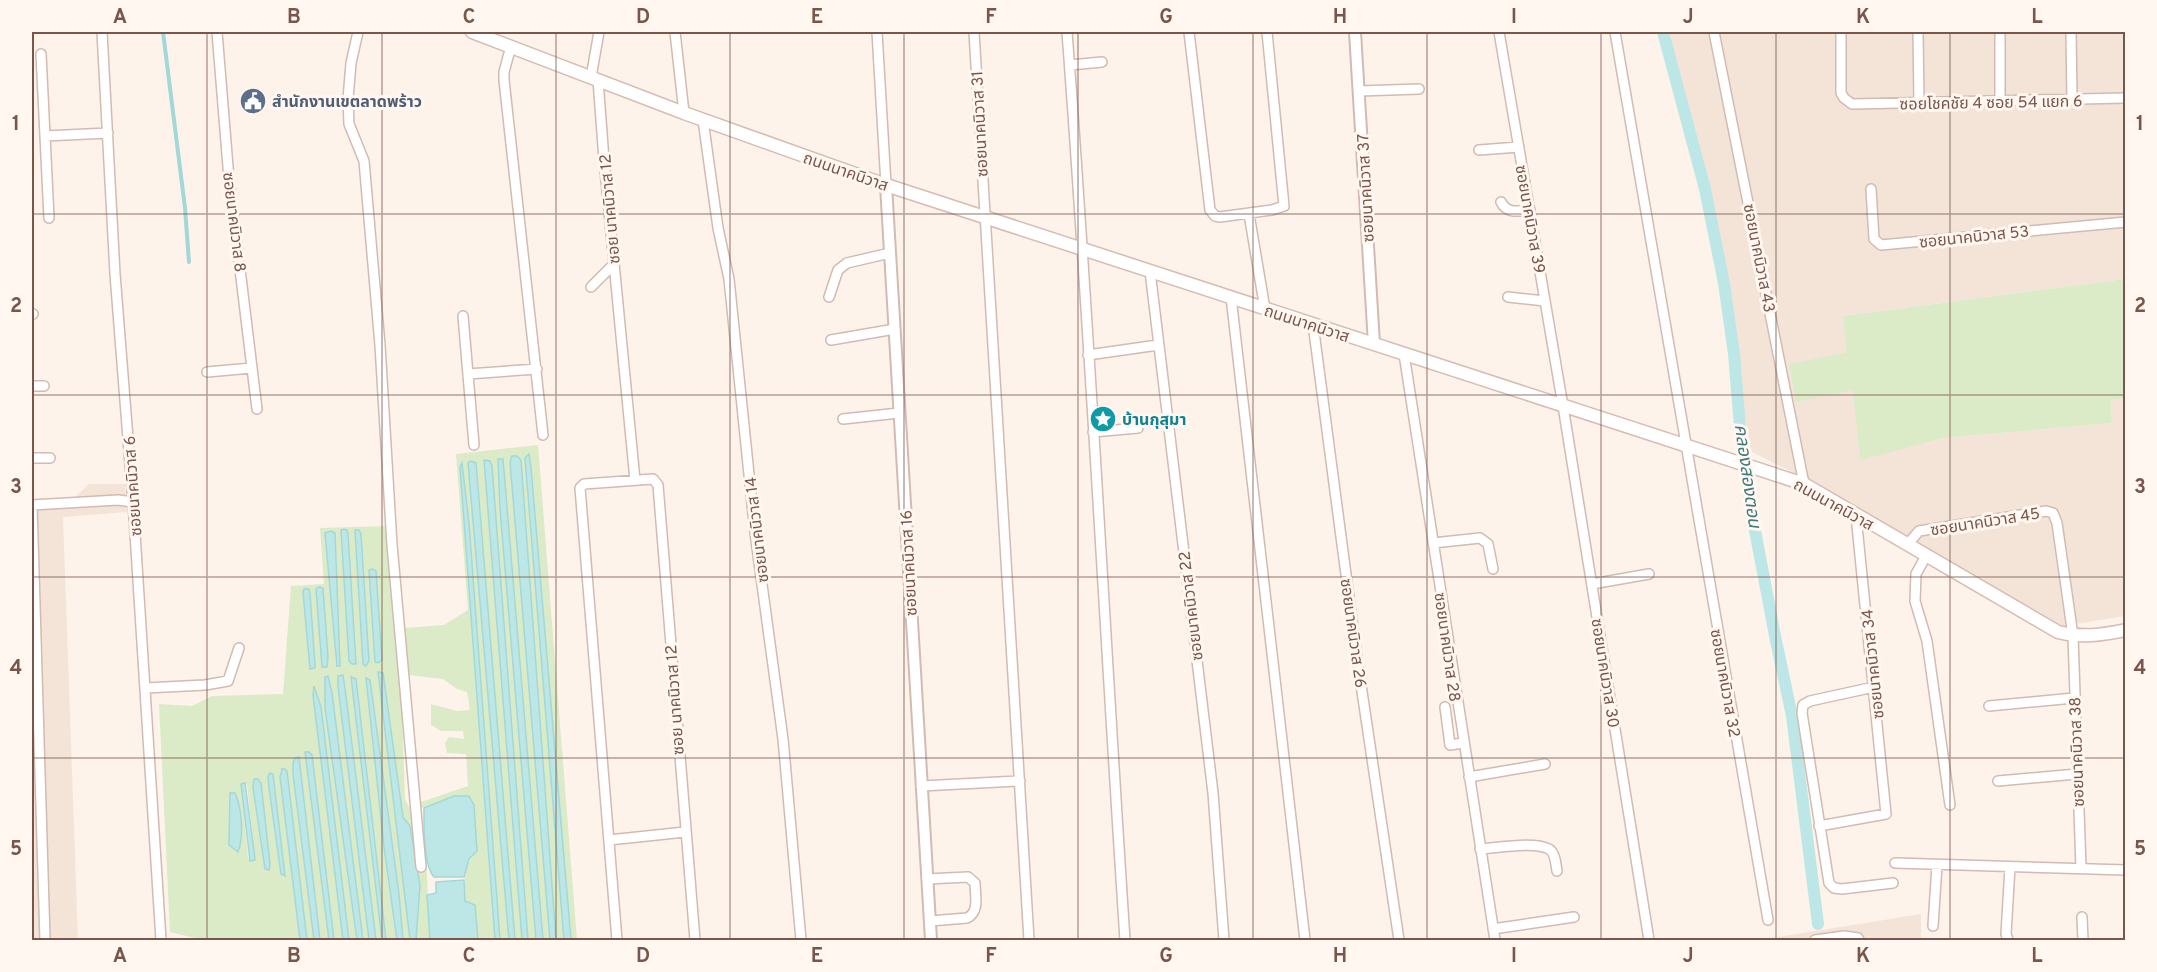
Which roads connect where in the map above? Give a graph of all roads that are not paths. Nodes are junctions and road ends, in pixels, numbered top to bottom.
1 (102, 32) edge
2 (217, 32) edge
3 (358, 32) edge
4 (472, 32) edge
5 (599, 32) edge
6 (675, 32) edge
7 (877, 32) edge
8 (974, 32) edge
9 (1068, 32) edge
10 (1189, 32) edge
11 (1267, 32) edge
12 (1355, 32) edge
13 (1499, 32) edge
14 (1615, 32) edge
15 (1714, 32) edge
16 (1841, 32) edge
17 (1918, 32) edge
18 (2000, 32) edge
19 (2071, 32) edge
20 (511, 46) junction
21 (41, 54) dead end
22 (1102, 62) dead end
23 (1070, 65) junction
24 (595, 79) junction
25 (1419, 89) dead end
26 (1359, 91) junction
27 (2126, 98) edge
28 (2072, 100) junction
29 (2000, 102) junction
30 (1919, 103) junction
31 (684, 113) junction
32 (703, 120) junction
33 (108, 133) junction
34 (45, 136) junction
35 (1519, 147) junction
36 (1479, 150) dead end
37 (886, 185) junction
38 (1871, 189) dead end
39 (1501, 202) dead end
40 (1530, 210) junction
41 (1250, 214) junction
42 (984, 217) junction
43 (49, 218) dead end
44 (2126, 222) edge
45 (1082, 249) junction
46 (890, 253) junction
47 (614, 264) junction
48 (1150, 271) junction
49 (591, 287) dead end
50 (829, 297) dead end
51 (1230, 297) junction
52 (1508, 297) dead end
53 (1545, 301) junction
54 (1265, 309) junction
55 (463, 316) dead end
56 (1313, 324) junction
57 (894, 329) junction
58 (831, 340) dead end
59 (1374, 344) junction
60 (1158, 345) junction
61 (1404, 354) junction
62 (1088, 355) junction
63 (252, 368) junction
64 (537, 369) junction
65 (207, 372) dead end
66 (468, 374) junction
67 (32, 386) edge
68 (44, 386) dead end
69 (1563, 406) junction
70 (257, 409) dead end
71 (899, 413) junction
72 (843, 418) dead end
73 (1138, 428) dead end
74 (1093, 432) junction
75 (543, 435) dead end
76 (474, 445) dead end
77 (1687, 446) junction
78 (50, 458) dead end
79 (32, 459) edge
80 (635, 480) junction
81 (1804, 484) junction
82 (134, 502) junction
83 (32, 505) edge
84 (1857, 516) junction
85 (1433, 543) junction
86 (1907, 545) junction
87 (1926, 556) junction
88 (1493, 569) dead end
89 (1649, 574) dead end
90 (1592, 584) junction
91 (2126, 630) edge
92 (2073, 636) junction
93 (239, 648) dead end
94 (1874, 687) junction
95 (145, 688) junction
96 (2074, 698) junction
97 (1989, 706) dead end
98 (1445, 707) dead end
99 (1463, 743) junction
100 (1545, 764) dead end
101 (2077, 774) junction
102 (1469, 777) junction
103 (1020, 781) junction
104 (1998, 781) dead end
105 (921, 786) junction
106 (1950, 806) dead end
107 (1819, 826) junction
108 (685, 832) junction
109 (609, 840) junction
110 (1480, 849) junction
111 (1895, 863) dead end
112 (1936, 865) junction
113 (421, 867) dead end
114 (2010, 867) junction
115 (2081, 868) junction
116 (2126, 870) edge
117 (1557, 871) dead end
118 (927, 879) junction
119 (1893, 883) dead end
120 (1574, 917) dead end
121 (2082, 918) dead end
122 (1768, 920) dead end
123 (930, 921) junction
124 (1933, 926) dead end
125 (1493, 929) junction
126 (45, 940) edge
127 (161, 940) edge
128 (617, 940) edge
129 (695, 940) edge
130 (801, 940) edge
131 (931, 940) edge
132 (1029, 940) edge
133 (1125, 940) edge
134 (1224, 940) edge
135 (1305, 940) edge
136 (1399, 940) edge
137 (1495, 940) edge
138 (1649, 940) edge
139 (1815, 940) edge
140 (1859, 940) edge
141 (2008, 940) edge
142 (2082, 940) edge

1 - 33 street, ซอยนาคนิวาส 6
2 - 63 street, ซอยนาคนิวาส 8
3 - 113 street
4 - 20 main road, ถนนนาคนิวาส
5 - 24 street, ซอย นาคนิวาส 12
6 - 31 street
7 - 37 street
8 - 42 street, ซอยนาคนิวาส 31
9 - 23 street
10 - 41 street
11 - 41 street
12 - 26 street, ซอยนาคนิวาส 37
13 - 35 street, ซอยนาคนิวาส 39
14 - 77 street, ซอยนาคนิวาส 32
15 - 81 street, ซอยนาคนิวาส 43
16 - 30 street, ซอยโชคชัย 4 ซอย 54 แยก 6
17 - 30 street
18 - 29 street
19 - 28 street
20 - 24 main road, ถนนนาคนิวาส
20 - 64 street
21 - 34 street
22 - 23 street
23 - 45 street
24 - 31 main road, ถนนนาคนิวาส
24 - 47 street, ซอย นาคนิวาส 12
25 - 26 street
26 - 59 street, ซอยนาคนิวาส 37
27 - 28 street, ซอยโชคชัย 4 ซอย 54 แยก 6
28 - 29 street, ซอยโชคชัย 4 ซอย 54 แยก 6
29 - 30 street, ซอยโชคชัย 4 ซอย 54 แยก 6
31 - 32 main road, ถนนนาคนิวาส
32 - 37 main road, ถนนนาคนิวาส
32 - 130 street, ซอยนาคนิวาส 14
33 - 34 street
33 - 82 street, ซอยนาคนิวาส 6
34 - 43 street
35 - 36 street
35 - 40 street, ซอยนาคนิวาส 39
37 - 42 main road, ถนนนาคนิวาส
37 - 46 street, ซอยนาคนิวาส 16
38 - 44 street, ซอยนาคนิวาส 53
39 - 40 street
40 - 53 street, ซอยนาคนิวาส 39
41 - 54 street
42 - 45 main road, ถนนนาคนิวาส
42 - 103 street, ซอยนาคนิวาส 31
45 - 48 main road, ถนนนาคนิวาส
45 - 62 street
46 - 50 street
46 - 57 street, ซอยนาคนิวาส 16
47 - 49 street
47 - 80 street, ซอย นาคนิวาส 12
48 - 51 main road, ถนนนาคนิวาส
48 - 60 street, ซอยนาคนิวาส 22
51 - 54 main road, ถนนนาคนิวาส
51 - 135 street
52 - 53 street
53 - 69 street, ซอยนาคนิวาส 39
54 - 56 main road, ถนนนาคนิวาส
55 - 66 street
56 - 59 main road, ถนนนาคนิวาส
56 - 136 street, ซอยนาคนิวาส 26
57 - 58 street
57 - 71 street, ซอยนาคนิวาส 16
59 - 61 main road, ถนนนาคนิวาส
60 - 62 street
60 - 134 street, ซอยนาคนิวาส 22
61 - 69 main road, ถนนนาคนิวาส
61 - 85 street, ซอยนาคนิวาส 28
62 - 74 street
63 - 65 street
63 - 70 street, ซอยนาคนิวาส 8
64 - 66 street
64 - 75 street
66 - 76 street
67 - 68 street
69 - 77 main road, ถนนนาคนิวาส
69 - 90 street, ซอยนาคนิวาส 30
71 - 72 street
71 - 105 street, ซอยนาคนิวาส 16
73 - 74 street
74 - 133 street
77 - 81 main road, ถนนนาคนิวาส
77 - 122 street, ซอยนาคนิวาส 32
78 - 79 street
80 - 108 street, ซอย นาคนิวาส 12
80 - 109 street, ซอย นาคนิวาส 12
81 - 84 main road, ถนนนาคนิวาส
82 - 83 street
82 - 95 street, ซอยนาคนิวาส 6
83 - 126 street
84 - 86 main road, ถนนนาคนิวาส
84 - 94 street, ซอยนาคนิวาส 34
85 - 88 street
85 - 99 street, ซอยนาคนิวาส 28
86 - 87 main road, ถนนนาคนิวาส
86 - 92 street, ซอยนาคนิวาส 45
87 - 92 main road, ถนนนาคนิวาส
87 - 106 street
89 - 90 street
90 - 138 street, ซอยนาคนิวาส 30
91 - 92 main road, ถนนนาคนิวาส
92 - 96 street, ซอยนาคนิวาส 38
93 - 95 street
94 - 107 street, ซอยนาคนิวาส 34
94 - 107 street
95 - 127 street, ซอยนาคนิวาส 6
96 - 97 street
96 - 101 street, ซอยนาคนิวาส 38
98 - 99 street
99 - 102 street, ซอยนาคนิวาส 28
100 - 102 street
101 - 104 street
101 - 115 street, ซอยนาคนิวาส 38
102 - 110 street, ซอยนาคนิวาส 28
103 - 105 street
103 - 132 street, ซอยนาคนิวาส 31
105 - 118 street, ซอยนาคนิวาส 16
107 - 119 street
108 - 109 street
108 - 129 street, ซอย นาคนิวาส 12
109 - 128 street
110 - 117 street
110 - 125 street, ซอยนาคนิวาส 28
111 - 112 street
112 - 114 street
112 - 124 street
114 - 115 street
114 - 141 street
115 - 116 street
118 - 123 street, ซอยนาคนิวาส 16
118 - 123 street
120 - 125 street
121 - 142 street
123 - 131 street, ซอยนาคนิวาส 16
125 - 137 street, ซอยนาคนิวาส 28
139 - 140 street

